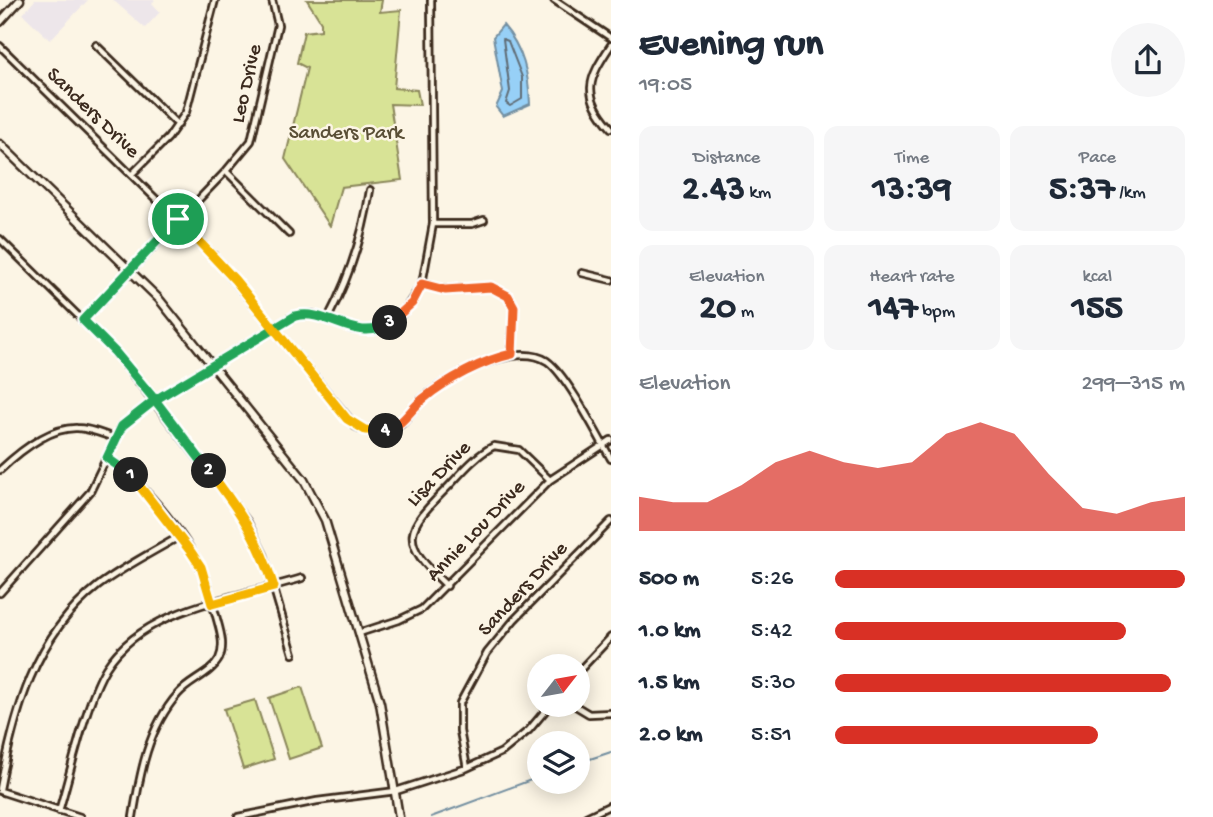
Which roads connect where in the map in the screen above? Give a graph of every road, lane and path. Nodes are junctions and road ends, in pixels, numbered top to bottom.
1 (20, 0) edge
2 (215, 0) edge
3 (272, 0) edge
4 (431, 0) edge
5 (554, 0) edge
6 (0, 22) edge
7 (611, 38) edge
8 (96, 45) dead end
9 (0, 46) edge
10 (611, 46) edge
11 (178, 125) junction
12 (611, 128) edge
13 (0, 144) edge
14 (226, 171) junction
15 (132, 174) junction
16 (370, 190) dead end
17 (178, 219) junction
18 (484, 220) dead end
19 (433, 224) junction
20 (289, 234) dead end
21 (0, 239) edge
22 (128, 270) junction
23 (582, 273) dead end
24 (611, 280) edge
25 (422, 284) junction
26 (328, 318) junction
27 (83, 320) junction
28 (272, 327) junction
29 (512, 354) junction
30 (212, 365) junction
31 (155, 400) junction
32 (114, 438) junction
33 (611, 440) edge
34 (603, 445) junction
35 (107, 458) junction
36 (611, 459) edge
37 (0, 470) edge
38 (550, 480) junction
39 (611, 521) edge
40 (180, 536) junction
41 (302, 578) dead end
42 (447, 586) junction
43 (274, 587) junction
44 (0, 593) edge
45 (212, 604) junction
46 (359, 632) junction
47 (611, 637) edge
48 (293, 654) dead end
49 (590, 659) edge
50 (611, 713) edge
51 (590, 714) edge
52 (539, 718) edge
53 (467, 768) junction
54 (0, 790) edge
55 (396, 791) junction
56 (611, 805) edge
57 (59, 811) junction
58 (80, 817) edge
59 (133, 817) edge
60 (238, 817) edge
61 (399, 817) edge
62 (586, 817) edge

1 - 6 main road
2 - 11 street
3 - 14 street, Leo Drive
4 - 19 street
5 - 7 street
8 - 11 street
9 - 15 street, Sanders Drive
10 - 12 street
11 - 15 street
13 - 22 main road
14 - 17 street, Leo Drive
14 - 20 street
15 - 17 street, Sanders Drive
16 - 26 street
17 - 22 street, Leo Drive
17 - 28 street, Sanders Drive
18 - 19 street
19 - 25 street
21 - 27 street
22 - 27 street, Leo Drive
22 - 30 main road
23 - 24 street
25 - 26 street
25 - 29 street
26 - 28 street
27 - 31 street
28 - 29 street, Sanders Drive
28 - 30 street
29 - 34 street
30 - 31 street
30 - 46 main road
31 - 32 street
31 - 43 street
32 - 35 street
32 - 37 street
33 - 34 street, Annie Lou Drive
34 - 36 street
34 - 38 street, Annie Lou Drive
35 - 40 street
35 - 44 street
38 - 42 street, Annie Lou Drive
38 - 42 street, Lisa Drive
39 - 53 street, Sanders Drive
40 - 45 street
40 - 54 street
41 - 43 street
42 - 46 street, Annie Lou Drive
43 - 45 street
43 - 48 street
45 - 57 street
45 - 59 street
46 - 55 main road
47 - 49 street
50 - 51 street
52 - 53 street
53 - 55 street
54 - 57 street
55 - 60 street
55 - 61 main road
56 - 62 street
57 - 58 street

